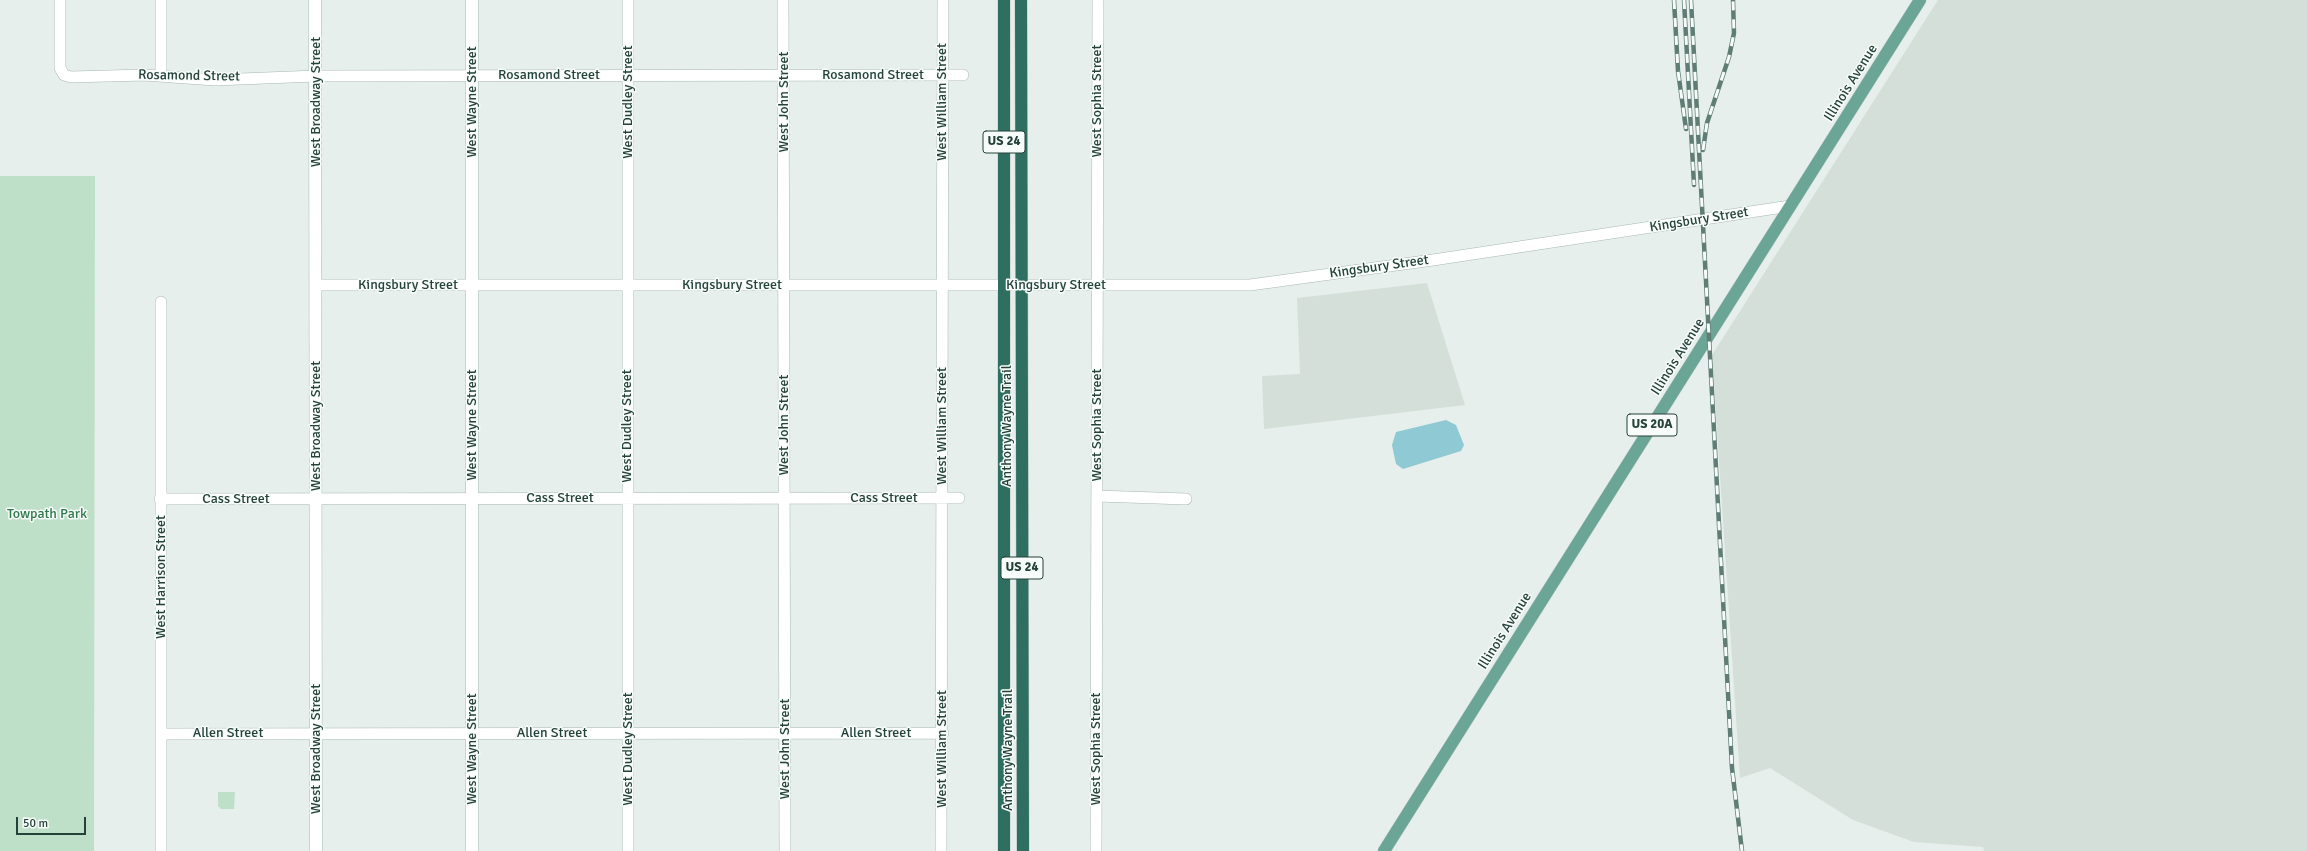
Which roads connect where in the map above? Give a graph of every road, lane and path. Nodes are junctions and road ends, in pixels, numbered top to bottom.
1 (60, 0) edge
2 (161, 0) edge
3 (315, 0) edge
4 (472, 0) edge
5 (628, 0) edge
6 (783, 0) edge
7 (942, 0) edge
8 (1004, 0) edge
9 (1021, 0) edge
10 (1098, 0) edge
11 (1920, 0) edge
12 (160, 75) junction
13 (628, 75) junction
14 (942, 75) junction
15 (962, 75) dead end
16 (316, 76) junction
17 (472, 76) junction
18 (784, 76) junction
19 (1790, 206) junction
20 (1097, 284) junction
21 (316, 285) junction
22 (472, 285) junction
23 (627, 285) junction
24 (784, 285) junction
25 (1004, 285) junction
26 (1022, 285) junction
27 (942, 286) junction
28 (161, 302) dead end
29 (1097, 496) junction
30 (472, 498) junction
31 (627, 498) junction
32 (784, 498) junction
33 (942, 498) junction
34 (959, 498) dead end
35 (160, 499) junction
36 (316, 499) junction
37 (1186, 499) dead end
38 (472, 732) junction
39 (317, 733) junction
40 (628, 733) junction
41 (784, 733) junction
42 (943, 733) junction
43 (161, 734) junction
44 (161, 851) edge
45 (316, 851) edge
46 (472, 851) edge
47 (628, 851) edge
48 (785, 851) edge
49 (941, 851) edge
50 (1004, 851) edge
51 (1023, 851) edge
52 (1096, 851) edge
53 (1384, 851) edge

1 - 12 street, Rosamond Street
2 - 12 street
3 - 16 street, West Broadway Street
4 - 17 street, West Wayne Street
5 - 13 street, West Dudley Street
6 - 18 street, West John Street
7 - 14 street, West William Street
8 - 25 highway, Anthony Wayne Trail / US 24
9 - 26 highway, Anthony Wayne Trail / US 24
10 - 20 street, West Sophia Street
11 - 19 main road, Illinois Avenue / US 20A
12 - 16 street, Rosamond Street
13 - 17 street, Rosamond Street
13 - 18 street, Rosamond Street
13 - 23 street, West Dudley Street
14 - 15 street, Rosamond Street
14 - 18 street, Rosamond Street
14 - 27 street, West William Street
16 - 17 street, Rosamond Street
16 - 21 street, West Broadway Street
17 - 22 street, West Wayne Street
18 - 24 street, West John Street
19 - 20 street, Kingsbury Street
19 - 53 main road, Illinois Avenue / US 20A
20 - 26 street, Kingsbury Street
20 - 29 street, West Sophia Street
21 - 22 street, Kingsbury Street
21 - 36 street, West Broadway Street
22 - 23 street, Kingsbury Street
22 - 30 street, West Wayne Street
23 - 24 street, Kingsbury Street
23 - 31 street, West Dudley Street
24 - 27 street, Kingsbury Street
24 - 32 street, West John Street
25 - 26 street, Kingsbury Street
25 - 27 street, Kingsbury Street
25 - 50 highway, Anthony Wayne Trail / US 24
26 - 51 highway, Anthony Wayne Trail / US 24
27 - 33 street, West William Street
28 - 35 street, West Harrison Street
29 - 37 street
29 - 52 street, West Sophia Street
30 - 31 street, Cass Street
30 - 36 street, Cass Street
30 - 38 street, West Wayne Street
31 - 32 street, Cass Street
31 - 40 street, West Dudley Street
32 - 33 street, Cass Street
32 - 41 street, West John Street
33 - 34 street, Cass Street
33 - 42 street, West William Street
35 - 36 street, Cass Street
35 - 43 street, West Harrison Street
36 - 39 street, West Broadway Street
38 - 39 street, Allen Street
38 - 40 street, Allen Street
38 - 46 street, West Wayne Street
39 - 43 street, Allen Street
39 - 45 street, West Broadway Street
40 - 41 street, Allen Street
40 - 47 street, West Dudley Street
41 - 42 street, Allen Street
41 - 48 street, West John Street
42 - 49 street, West William Street
43 - 44 street, West Harrison Street

